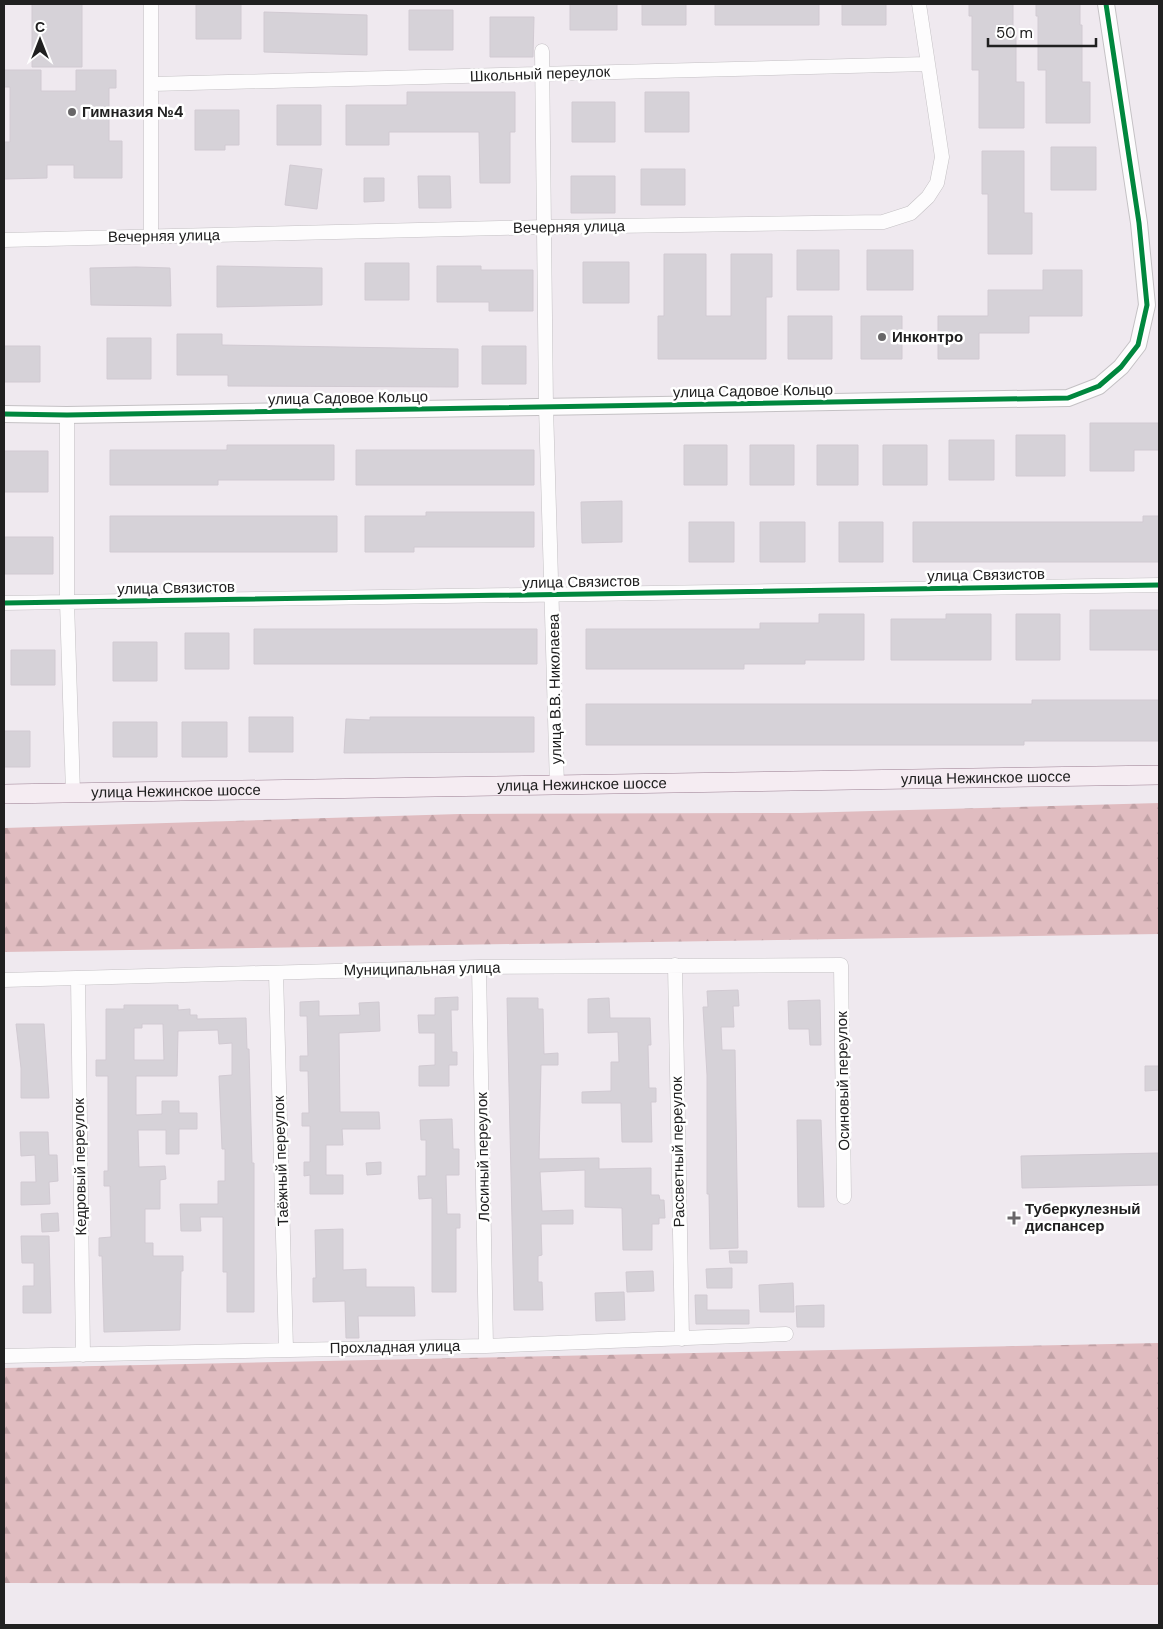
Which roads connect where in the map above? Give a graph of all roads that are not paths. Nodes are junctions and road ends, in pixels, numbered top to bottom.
1 (151, 4) edge
2 (919, 4) edge
3 (1106, 4) edge
4 (542, 51) dead end
5 (927, 64) junction
6 (543, 73) junction
7 (152, 84) junction
8 (546, 227) junction
9 (152, 236) junction
10 (4, 240) edge
11 (546, 407) junction
12 (4, 414) edge
13 (67, 415) junction
14 (1159, 585) edge
15 (553, 595) junction
16 (67, 602) junction
17 (4, 603) edge
18 (1159, 775) edge
19 (557, 786) junction
20 (73, 793) junction
21 (4, 794) edge
22 (675, 965) junction
23 (841, 965) joint
24 (479, 967) junction
25 (276, 972) junction
26 (78, 978) junction
27 (4, 980) edge
28 (844, 1197) dead end
29 (786, 1334) dead end
30 (682, 1339) junction
31 (486, 1346) junction
32 (286, 1349) junction
33 (83, 1355) junction
34 (4, 1356) edge

1 - 7 street
2 - 5 street, Вечерняя улица
3 - 11 street, улица Садовое Кольцо
4 - 6 street, улица В.В. Николаева
5 - 6 street, Школьный переулок
5 - 8 street, Вечерняя улица
6 - 7 street, Школьный переулок
6 - 8 street, улица В.В. Николаева
7 - 9 street
8 - 9 street, Вечерняя улица
8 - 11 street, улица В.В. Николаева
9 - 10 street, Вечерняя улица
11 - 13 street, улица Садовое Кольцо
11 - 15 street, улица В.В. Николаева
12 - 13 street, улица Садовое Кольцо
13 - 16 street
14 - 15 street, улица Связистов
15 - 16 street, улица Связистов
15 - 19 street, улица В.В. Николаева
16 - 17 street, улица Связистов
16 - 20 street
18 - 19 main road, улица Нежинское шоссе
19 - 20 main road, улица Нежинское шоссе
20 - 21 main road, улица Нежинское шоссе
22 - 23 street, Муниципальная улица
22 - 24 street, Муниципальная улица
22 - 30 street, Рассветный переулок
23 - 28 street, Осиновый переулок
24 - 25 street, Муниципальная улица
24 - 31 street, Лосиный переулок
25 - 26 street, Муниципальная улица
25 - 32 street, Таёжный переулок
26 - 27 street, Муниципальная улица
26 - 33 street, Кедровый переулок
29 - 30 street, Прохладная улица
30 - 31 street, Прохладная улица
31 - 32 street, Прохладная улица
32 - 33 street, Прохладная улица
33 - 34 street, Прохладная улица

